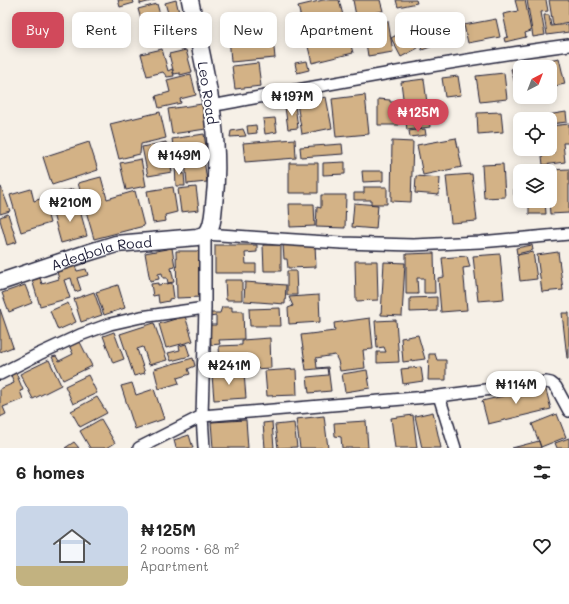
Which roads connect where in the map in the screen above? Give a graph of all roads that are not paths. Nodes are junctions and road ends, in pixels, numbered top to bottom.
1 (190, 0) edge
2 (569, 45) edge
3 (211, 106) junction
4 (205, 234) junction
5 (569, 234) edge
6 (0, 282) edge
7 (205, 308) junction
8 (0, 374) edge
9 (439, 396) junction
10 (569, 411) edge
11 (202, 416) junction
12 (139, 448) edge
13 (204, 448) edge
14 (455, 448) edge

1 - 3 street, Leo Road
2 - 3 street
3 - 4 street, Leo Road
4 - 5 street
4 - 6 street, Adegbola Road
4 - 7 street
7 - 8 street
7 - 11 street
9 - 10 street
9 - 11 street
9 - 14 street
11 - 12 street
11 - 13 street

